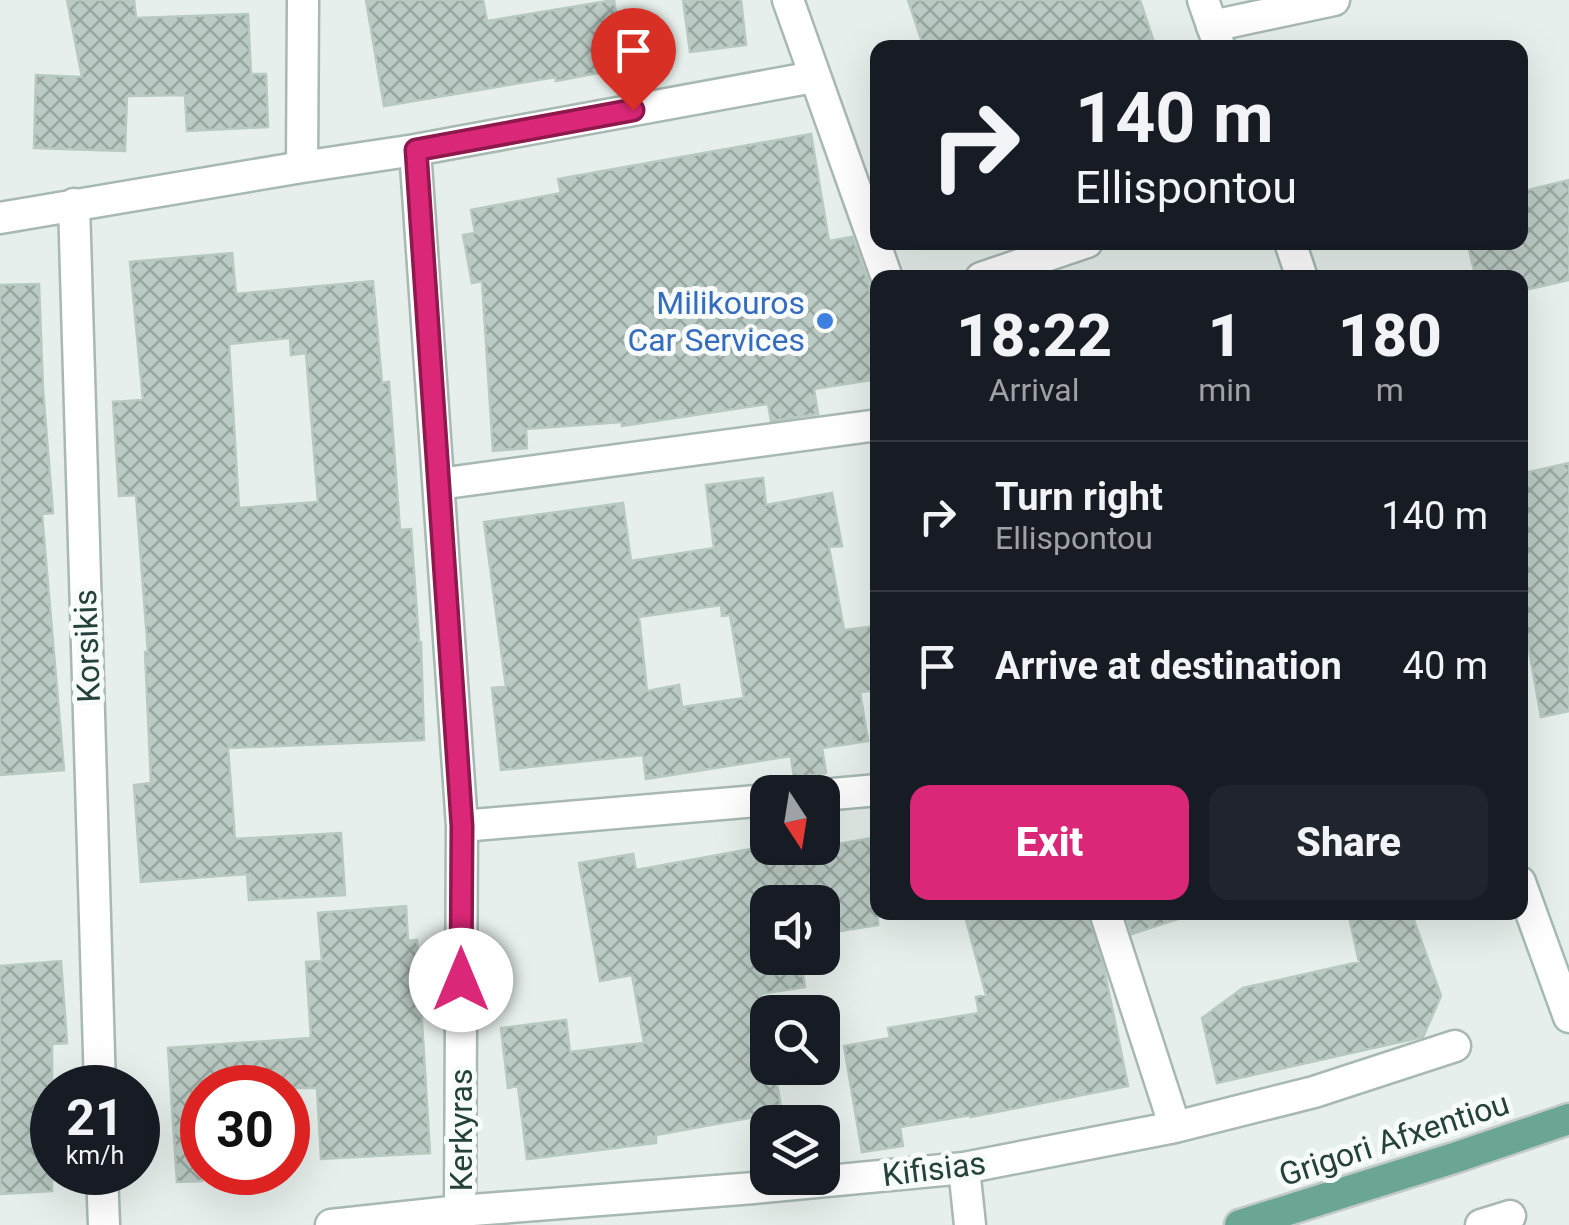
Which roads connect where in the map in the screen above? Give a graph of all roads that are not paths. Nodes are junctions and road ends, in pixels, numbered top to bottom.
1 (303, 0) edge
2 (788, 0) edge
3 (1334, 0) edge
4 (1211, 24) edge
5 (814, 77) junction
6 (416, 150) junction
7 (302, 167) junction
8 (74, 204) junction
9 (0, 218) edge
10 (870, 231) edge
11 (1063, 250) edge
12 (1005, 270) edge
13 (870, 426) edge
14 (439, 484) junction
15 (870, 791) edge
16 (840, 793) edge
17 (750, 802) edge
18 (462, 826) junction
19 (1528, 904) edge
20 (1107, 920) edge
21 (1569, 1018) edge
22 (1455, 1046) dead end
23 (99, 1065) edge
24 (1569, 1118) edge
25 (1175, 1126) junction
26 (964, 1168) junction
27 (103, 1195) edge
28 (460, 1211) junction
29 (104, 1225) edge
30 (331, 1225) edge
31 (970, 1225) edge
32 (1240, 1225) edge

1 - 7 street
2 - 5 street
3 - 4 street
5 - 6 street
5 - 10 street
6 - 7 street
6 - 14 street, Kerkyras
7 - 8 street
8 - 9 street
8 - 23 street, Korsikis
11 - 12 street
13 - 14 street
14 - 18 street, Kerkyras
15 - 16 street
17 - 18 street
18 - 28 street, Kerkyras
19 - 21 street
20 - 25 street
22 - 25 street, Kifisias
24 - 32 main road, Grigori Afxentiou
25 - 26 street, Kifisias
26 - 28 street, Kifisias
26 - 31 street
27 - 29 street
28 - 30 street, Kifisias

